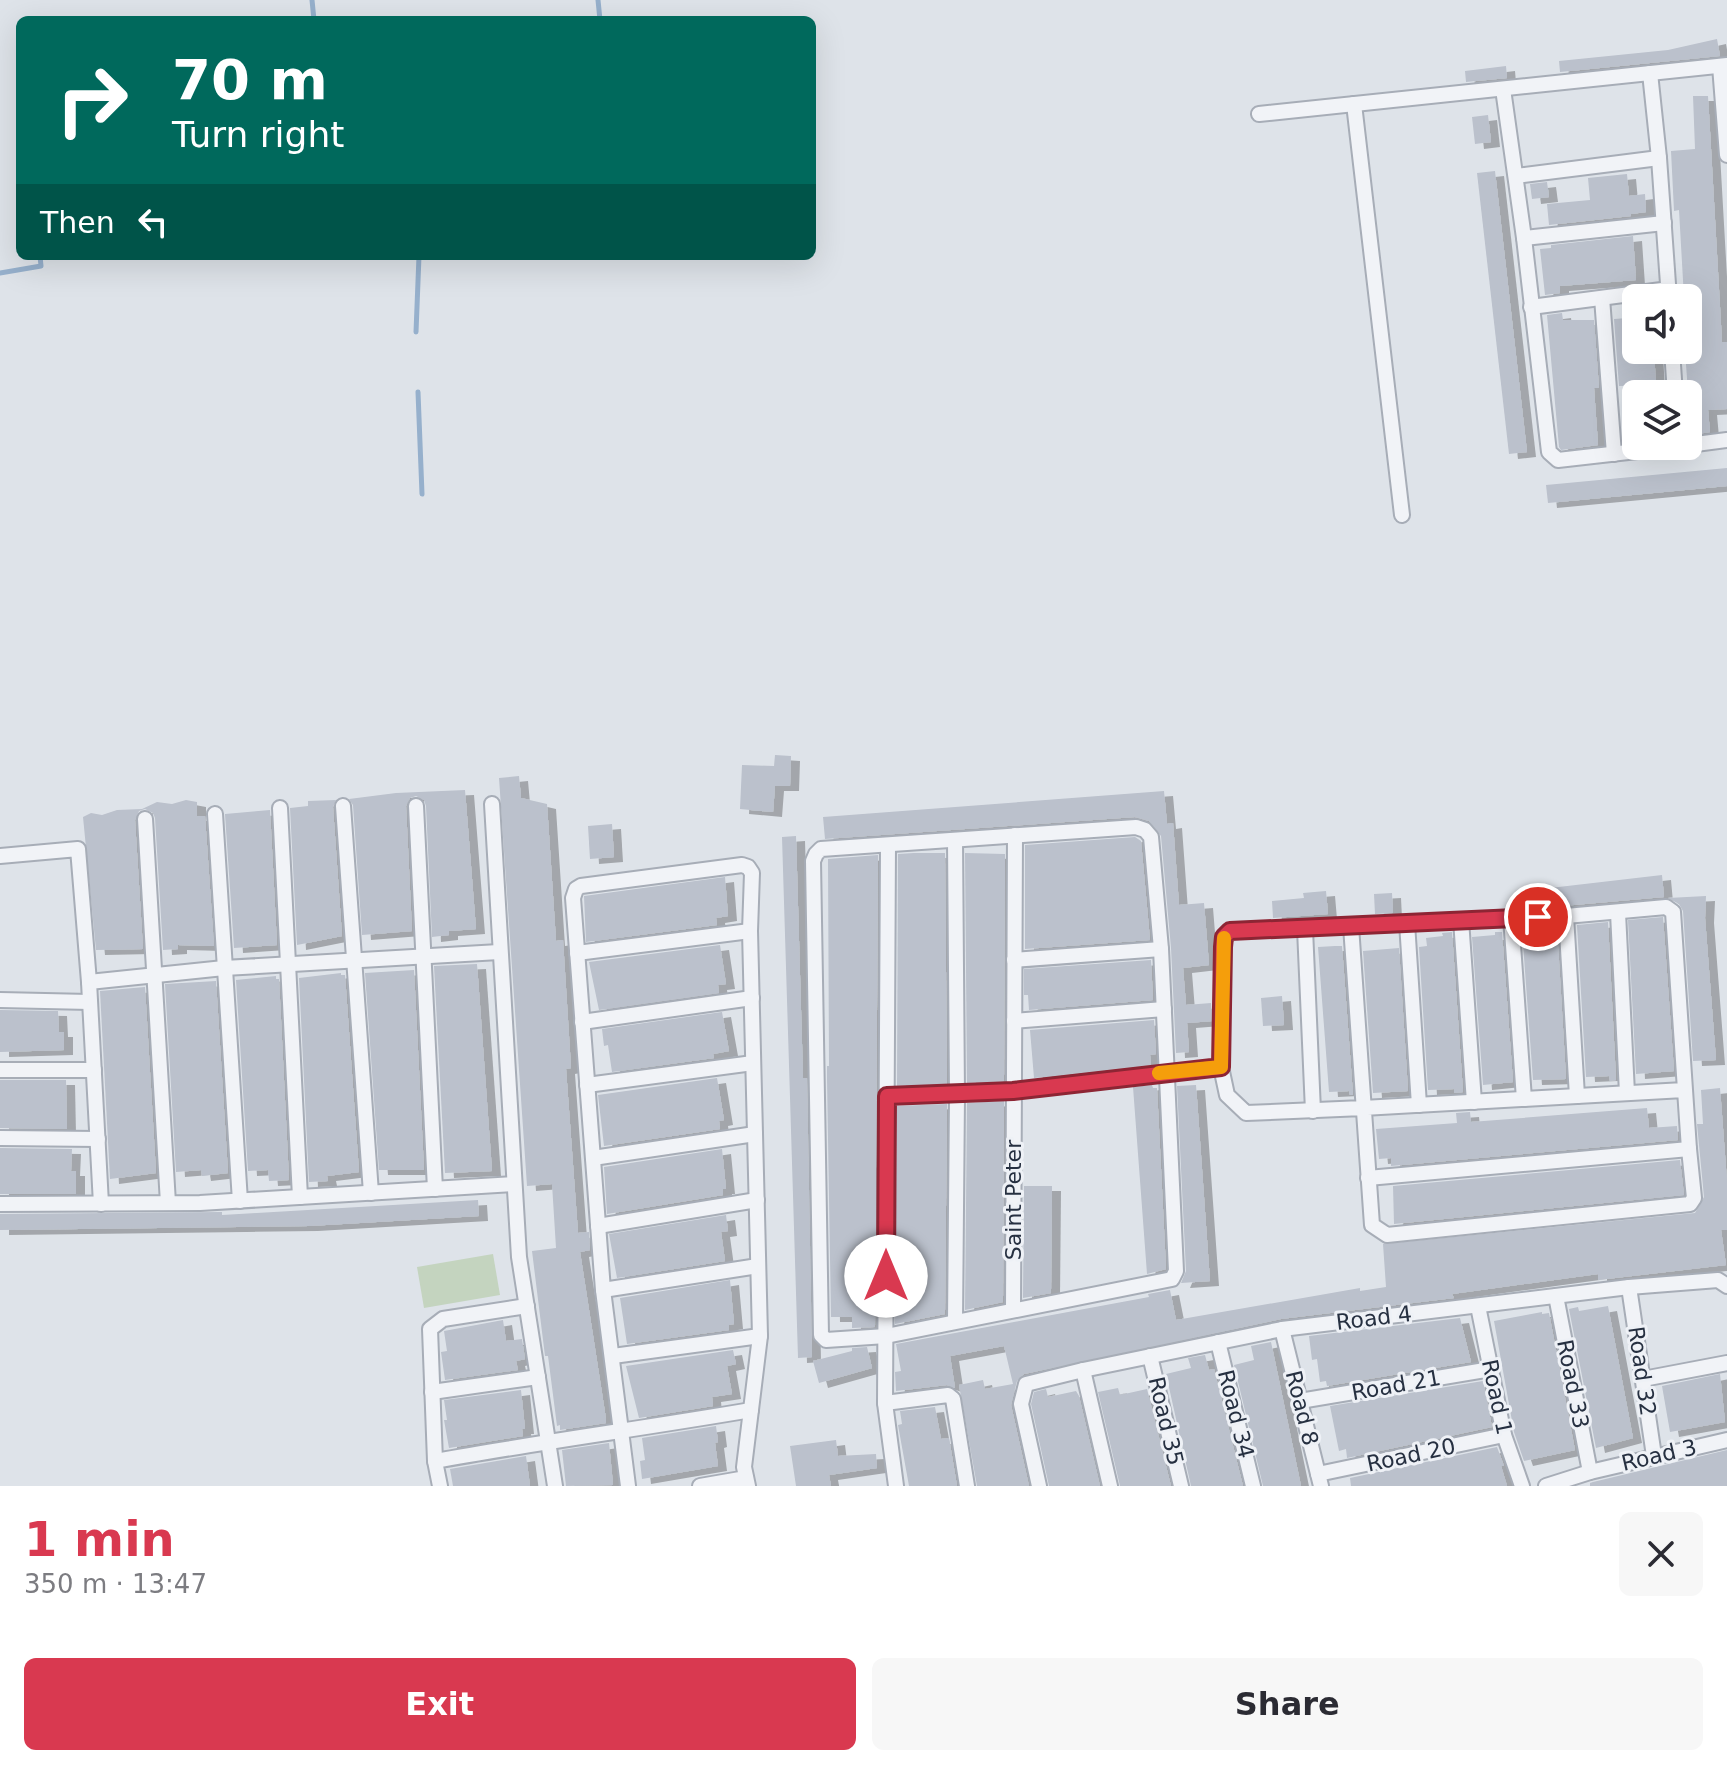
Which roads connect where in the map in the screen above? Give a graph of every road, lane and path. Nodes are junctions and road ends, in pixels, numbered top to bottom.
1 (1723, 65) edge
2 (1650, 73) junction
3 (1503, 89) junction
4 (1354, 104) junction
5 (1259, 114) dead end
6 (1727, 155) edge
7 (1659, 158) junction
8 (1516, 176) junction
9 (1664, 223) junction
10 (1524, 238) junction
11 (1668, 284) edge
12 (1622, 297) edge
13 (1602, 298) junction
14 (1531, 307) junction
15 (1727, 440) edge
16 (1702, 443) edge
17 (1622, 453) edge
18 (1614, 454) junction
19 (1402, 515) dead end
20 (492, 804) dead end
21 (343, 806) dead end
22 (416, 806) dead end
23 (280, 808) dead end
24 (215, 814) dead end
25 (145, 819) dead end
26 (1015, 835) junction
27 (955, 841) junction
28 (888, 846) junction
29 (0, 856) edge
30 (1618, 913) junction
31 (1566, 916) junction
32 (1511, 917) junction
33 (1461, 920) junction
34 (1407, 923) junction
35 (1351, 926) junction
36 (1305, 929) junction
37 (750, 931) junction
38 (1161, 949) junction
39 (499, 952) junction
40 (577, 953) junction
41 (423, 958) junction
42 (1014, 960) junction
43 (356, 962) junction
44 (289, 965) junction
45 (224, 968) junction
46 (155, 973) junction
47 (89, 982) junction
48 (752, 998) junction
49 (0, 1000) edge
50 (90, 1002) junction
51 (1164, 1009) junction
52 (1014, 1021) junction
53 (582, 1022) junction
54 (753, 1063) junction
55 (1221, 1067) junction
56 (0, 1070) edge
57 (94, 1070) junction
58 (1167, 1072) junction
59 (587, 1085) junction
60 (1684, 1090) junction
61 (1013, 1091) junction
62 (1627, 1093) junction
63 (957, 1095) junction
64 (887, 1096) junction
65 (1577, 1096) junction
66 (1524, 1099) junction
67 (1474, 1102) junction
68 (1419, 1105) junction
69 (1363, 1108) junction
70 (1313, 1111) junction
71 (755, 1134) junction
72 (0, 1138) edge
73 (98, 1139) junction
74 (1689, 1149) junction
75 (593, 1158) junction
76 (1368, 1178) junction
77 (514, 1184) junction
78 (435, 1189) junction
79 (371, 1193) junction
80 (300, 1197) junction
81 (757, 1200) junction
82 (240, 1201) junction
83 (168, 1203) junction
84 (0, 1204) edge
85 (101, 1204) junction
86 (598, 1226) junction
87 (758, 1266) junction
88 (1727, 1285) edge
89 (1629, 1287) junction
90 (603, 1290) junction
91 (1556, 1296) junction
92 (527, 1306) junction
93 (1478, 1306) junction
94 (1013, 1310) junction
95 (955, 1321) junction
96 (1282, 1329) junction
97 (760, 1336) junction
98 (886, 1336) junction
99 (1218, 1342) junction
100 (613, 1356) junction
101 (1150, 1356) junction
102 (1727, 1363) edge
103 (1491, 1369) junction
104 (1083, 1370) junction
105 (538, 1377) junction
106 (1643, 1379) junction
107 (432, 1392) junction
108 (1300, 1401) junction
109 (885, 1403) junction
110 (751, 1410) junction
111 (623, 1432) junction
112 (1504, 1435) junction
113 (549, 1440) junction
114 (1727, 1440) edge
115 (1654, 1456) junction
116 (435, 1461) junction
117 (1590, 1472) junction
118 (1319, 1480) edge
119 (747, 1482) edge
120 (440, 1486) edge
121 (555, 1486) edge
122 (628, 1486) edge
123 (700, 1486) edge
124 (896, 1486) edge
125 (967, 1486) edge
126 (1039, 1486) edge
127 (1110, 1486) edge
128 (1181, 1486) edge
129 (1253, 1486) edge
130 (1522, 1486) edge
131 (1546, 1486) edge

1 - 2 street
1 - 6 street
2 - 3 street
2 - 7 street
3 - 4 street
3 - 8 street
4 - 5 street
4 - 19 street
7 - 8 street
7 - 9 street
8 - 10 street
9 - 10 street
9 - 11 street
10 - 14 street
12 - 13 street
13 - 14 street
13 - 18 street
14 - 18 street
15 - 16 street
17 - 18 street
20 - 39 street
21 - 43 street
22 - 41 street
23 - 44 street
24 - 45 street
25 - 46 street
26 - 27 street
26 - 38 street
26 - 42 street, Saint Peter
27 - 28 street
27 - 63 street
28 - 64 street
28 - 98 street
29 - 47 street
30 - 31 street
30 - 60 street
30 - 62 street
31 - 32 street
31 - 65 street
32 - 33 street
32 - 66 street
33 - 34 street
33 - 67 street
34 - 35 street
34 - 68 street
35 - 36 street
35 - 69 street
36 - 55 street
36 - 70 street
37 - 40 street
37 - 40 street
37 - 48 street
38 - 42 street
38 - 51 street
39 - 41 street
39 - 77 street
40 - 53 street
41 - 43 street
41 - 78 street
42 - 52 street, Saint Peter
43 - 44 street
43 - 79 street
44 - 45 street
44 - 80 street
45 - 46 street
45 - 82 street
46 - 47 street
46 - 83 street
47 - 50 street
48 - 53 street
48 - 54 street
49 - 50 street
50 - 57 street
51 - 52 street
51 - 58 street
52 - 61 street, Saint Peter
53 - 59 street
54 - 59 street
54 - 71 street
55 - 58 street
55 - 70 street
56 - 57 street
57 - 73 street
58 - 61 street
58 - 94 street
59 - 75 street
60 - 62 street
60 - 74 street
61 - 63 street
61 - 94 street, Saint Peter
62 - 65 street
63 - 64 street
63 - 95 street
64 - 98 street
65 - 66 street
66 - 67 street
67 - 68 street
68 - 69 street
69 - 70 street
69 - 76 street
71 - 75 street
71 - 81 street
72 - 73 street
73 - 85 street
74 - 76 street
74 - 76 street
75 - 86 street
77 - 78 street
77 - 92 street
78 - 79 street
79 - 80 street
80 - 82 street
81 - 86 street
81 - 87 street
82 - 83 street
83 - 85 street
84 - 85 street
86 - 90 street
87 - 90 street
87 - 97 street
88 - 89 street, Road 4
89 - 91 street, Road 4
89 - 106 street, Road 32
90 - 100 street
91 - 93 street, Road 4
91 - 117 street, Road 33
92 - 105 street
92 - 107 street
93 - 96 street, Road 4
93 - 103 street, Road 1
94 - 95 street
95 - 98 street
96 - 99 street, Road 4
96 - 108 street, Road 8
97 - 100 street
97 - 110 street
98 - 109 street
99 - 101 street, Road 4
99 - 129 street, Road 34
100 - 111 street
101 - 104 street, Road 4
101 - 128 street, Road 35
102 - 106 street
103 - 108 street, Road 21
103 - 112 street, Road 1
104 - 126 street, Road 4
104 - 127 street
105 - 107 street
105 - 113 street
106 - 115 street, Road 32
107 - 116 street
108 - 118 street, Road 8
109 - 124 street
109 - 125 street
110 - 111 street
110 - 119 street
111 - 113 street
111 - 122 street
112 - 118 street, Road 20
112 - 130 street, Road 1
113 - 116 street
113 - 121 street
114 - 115 street, Road 3
115 - 117 street, Road 3
116 - 120 street
117 - 131 street, Road 3
119 - 123 street

